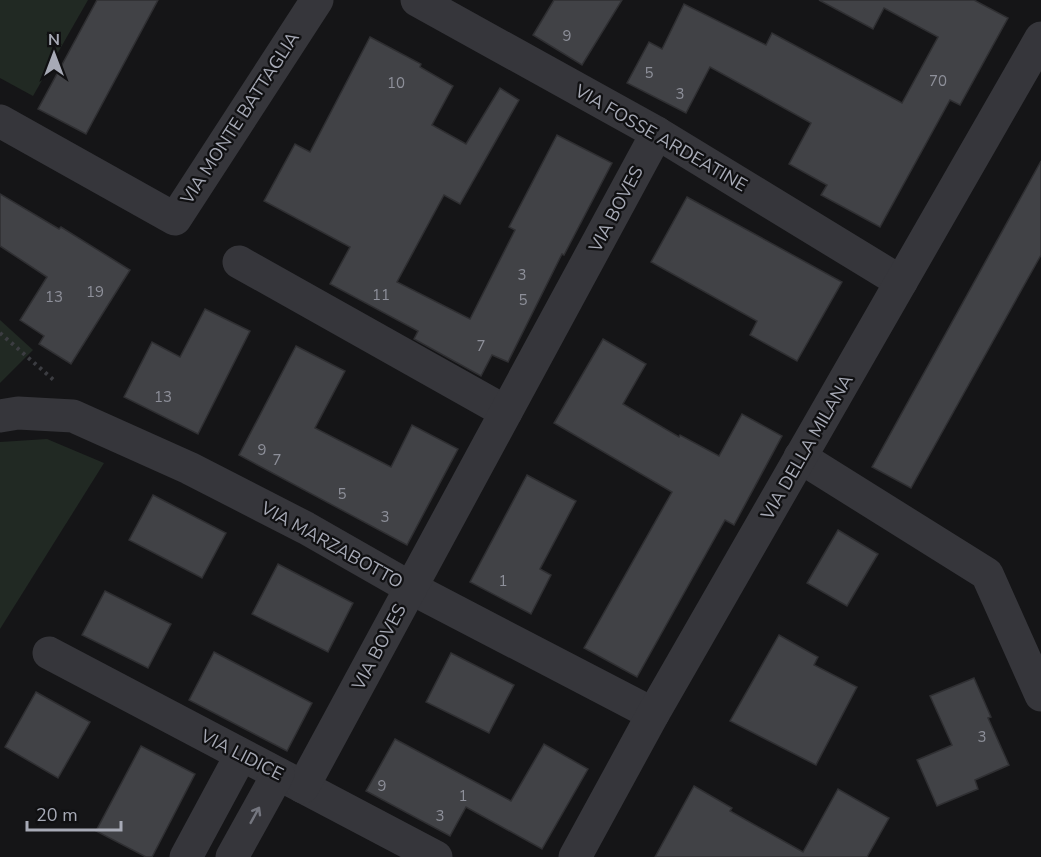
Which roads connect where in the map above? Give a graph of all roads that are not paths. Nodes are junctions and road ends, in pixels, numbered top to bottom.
1 (317, 0) edge
2 (417, 0) edge
3 (1041, 38) edge
4 (0, 121) edge
5 (657, 133) junction
6 (239, 262) dead end
7 (901, 282) junction
8 (506, 412) junction
9 (0, 416) edge
10 (800, 457) junction
11 (411, 588) junction
12 (49, 653) dead end
13 (1041, 695) edge
14 (653, 714) junction
15 (241, 755) junction
16 (290, 780) junction
17 (186, 857) edge
18 (232, 857) edge
19 (436, 857) edge
20 (575, 857) edge

1 - 4 street, VIA MONTE BATTAGLIA
2 - 5 street, VIA FOSSE ARDEATINE
3 - 7 street, VIA DELLA MILANA
5 - 7 street, VIA FOSSE ARDEATINE
5 - 8 street, VIA BOVES
6 - 8 street
7 - 10 street, VIA DELLA MILANA
8 - 11 street, VIA BOVES
9 - 11 street, VIA MARZABOTTO
10 - 13 street
10 - 14 street, VIA DELLA MILANA
11 - 14 street, VIA MARZABOTTO
11 - 16 street, VIA BOVES
12 - 15 street, VIA LIDICE
14 - 20 street, VIA DELLA MILANA
15 - 16 street, VIA LIDICE
15 - 17 street
18 -> 16 street, VIA BOVES
16 - 19 street, VIA LIDICE

